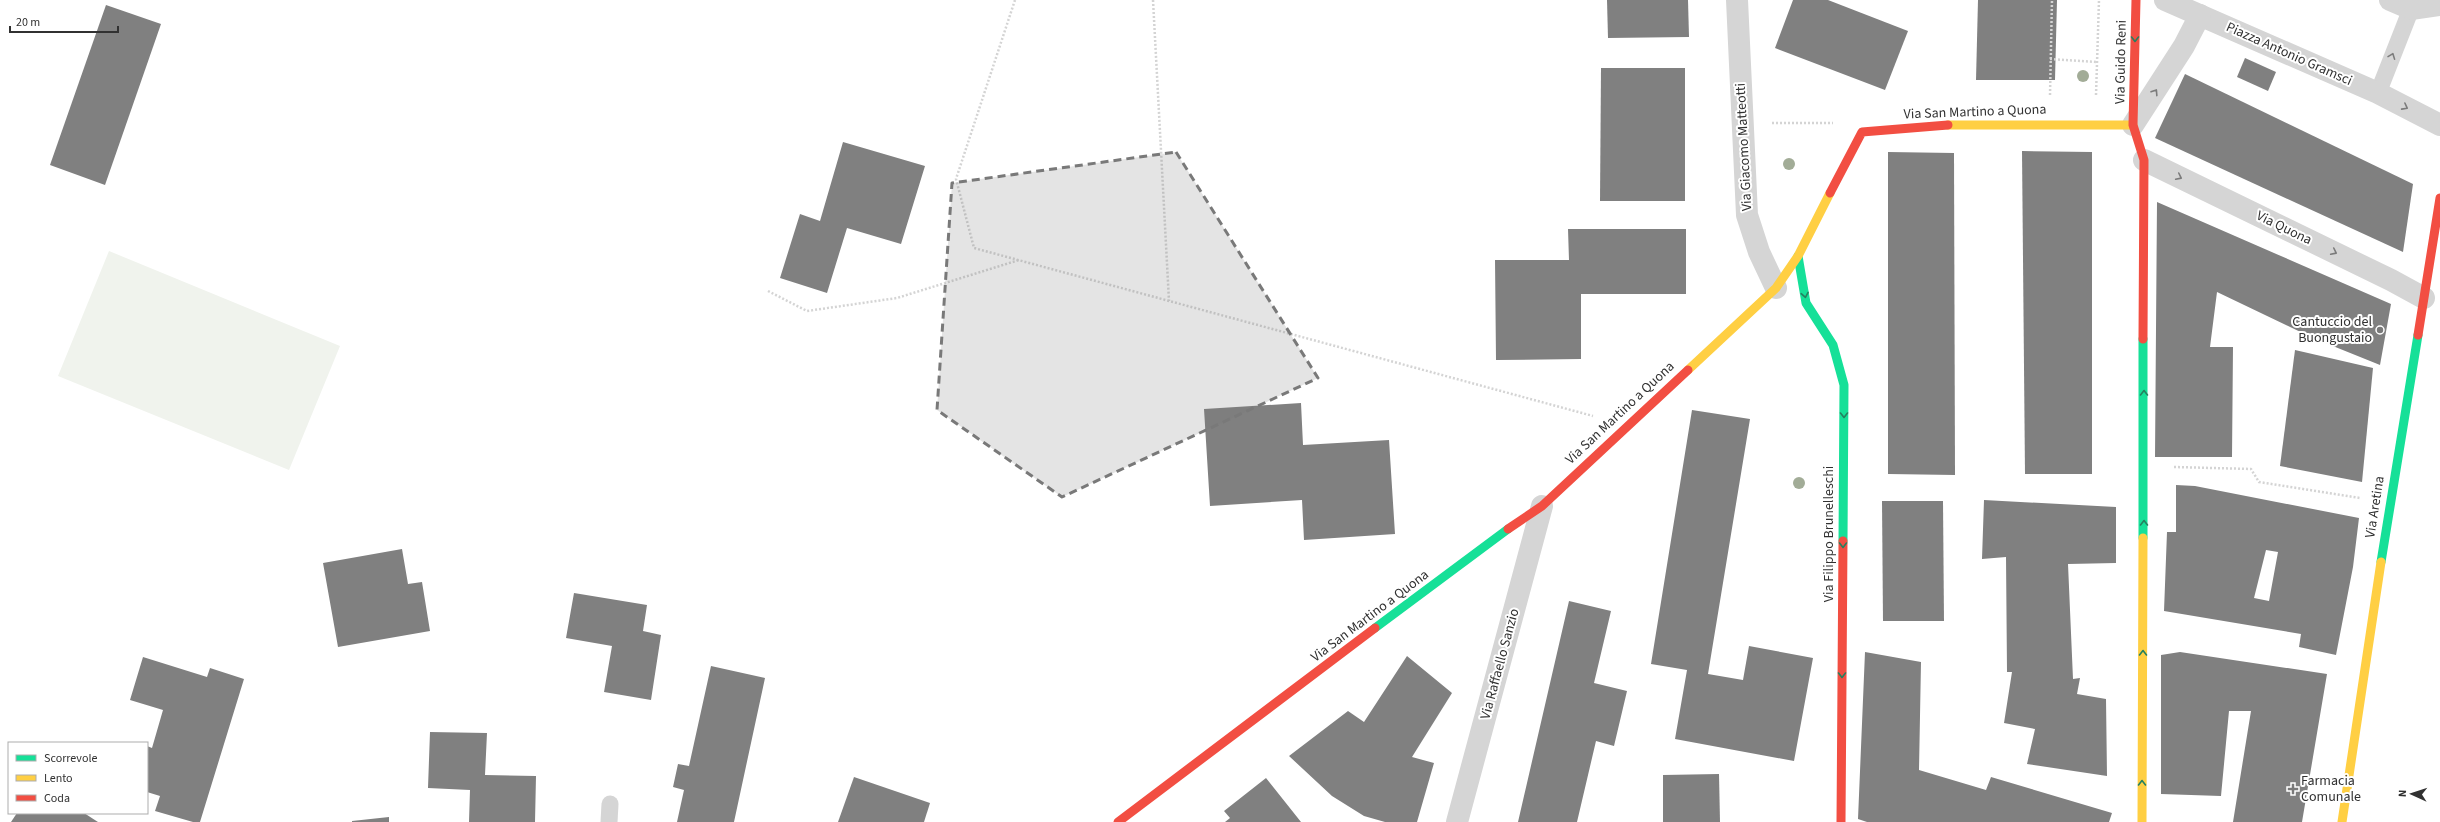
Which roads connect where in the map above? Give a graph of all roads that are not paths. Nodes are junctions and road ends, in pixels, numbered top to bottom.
1 (1737, 0) edge
2 (2136, 0) edge
3 (2165, 0) edge
4 (2390, 0) edge
5 (2440, 5) edge
6 (2410, 9) junction
7 (2200, 15) junction
8 (2378, 93) junction
9 (2133, 125) junction
10 (2440, 125) edge
11 (2144, 160) junction
12 (2440, 198) edge
13 (1798, 256) junction
14 (1776, 288) junction
15 (2424, 298) junction
16 (1542, 506) junction
17 (610, 804) dead end
18 (609, 822) edge
19 (1118, 822) edge
20 (1456, 822) edge
21 (1841, 822) edge
22 (2142, 822) edge
23 (2342, 822) edge

1 - 14 street, Via Giacomo Matteotti
2 -> 9 street, Via Guido Reni
3 - 7 street, Piazza Antonio Gramsci
4 - 6 street
5 - 6 street
8 -> 6 lane
7 - 8 street, Piazza Antonio Gramsci
9 -> 7 street
8 -> 10 street, Piazza Antonio Gramsci
9 - 11 street, Via Guido Reni
9 - 13 street, Via San Martino a Quona
11 -> 15 street, Via Quona
22 -> 11 street, Via Guido Reni
12 - 15 street, Via Aretina
13 - 14 street, Via San Martino a Quona
13 -> 21 street, Via Filippo Brunelleschi
14 - 16 street, Via San Martino a Quona
15 - 23 street, Via Aretina
16 - 19 street, Via San Martino a Quona
16 - 20 street, Via Raffaello Sanzio
17 - 18 lane

